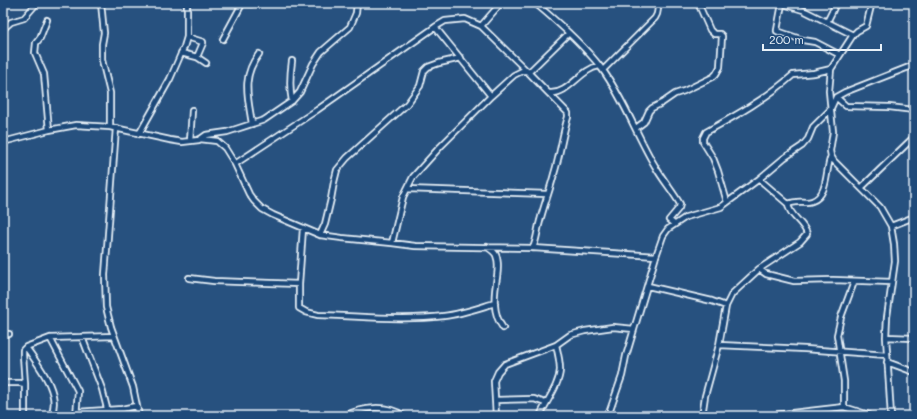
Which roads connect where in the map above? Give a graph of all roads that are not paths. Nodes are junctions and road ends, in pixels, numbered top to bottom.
1 (37, 3) edge
2 (101, 3) edge
3 (187, 3) edge
4 (240, 3) edge
5 (254, 3) edge
6 (357, 3) edge
7 (501, 3) edge
8 (535, 3) edge
9 (659, 3) edge
10 (698, 3) edge
11 (781, 3) edge
12 (836, 3) edge
13 (874, 3) edge
14 (47, 20) dead end
15 (827, 22) junction
16 (481, 26) junction
17 (435, 27) junction
18 (3, 29) edge
19 (569, 33) junction
20 (853, 34) junction
21 (187, 37) junction
22 (223, 38) dead end
23 (181, 53) junction
24 (259, 54) dead end
25 (840, 55) junction
26 (197, 57) junction
27 (461, 58) junction
28 (292, 61) dead end
29 (206, 63) dead end
30 (914, 65) edge
31 (599, 66) junction
32 (831, 69) junction
33 (603, 70) junction
34 (528, 72) junction
35 (549, 93) junction
36 (491, 96) junction
37 (836, 97) junction
38 (292, 101) junction
39 (192, 110) dead end
40 (830, 110) junction
41 (914, 110) edge
42 (252, 124) junction
43 (110, 127) junction
44 (116, 128) junction
45 (636, 128) junction
46 (49, 130) junction
47 (139, 134) junction
48 (914, 137) edge
49 (200, 139) junction
50 (190, 141) junction
51 (3, 142) edge
52 (831, 156) junction
53 (235, 164) junction
54 (759, 179) junction
55 (861, 188) junction
56 (406, 189) junction
57 (547, 194) junction
58 (727, 202) junction
59 (788, 204) junction
60 (914, 217) edge
61 (674, 224) junction
62 (890, 226) junction
63 (303, 228) junction
64 (320, 235) junction
65 (392, 243) junction
66 (487, 247) junction
67 (533, 248) junction
68 (656, 256) junction
69 (759, 269) junction
70 (189, 278) dead end
71 (854, 282) junction
72 (892, 282) junction
73 (299, 284) junction
74 (648, 286) junction
75 (495, 303) junction
76 (726, 306) junction
77 (503, 328) dead end
78 (634, 329) junction
79 (3, 334) edge
80 (9, 334) dead end
81 (114, 336) junction
82 (82, 337) junction
83 (886, 337) junction
84 (50, 338) junction
85 (914, 338) edge
86 (556, 345) junction
87 (719, 345) junction
88 (26, 347) junction
89 (840, 352) junction
90 (887, 355) junction
91 (887, 362) junction
92 (914, 372) edge
93 (3, 383) edge
94 (25, 384) junction
95 (496, 400) junction
96 (545, 404) junction
97 (136, 406) junction
98 (844, 407) junction
99 (109, 413) edge
100 (76, 414) edge
101 (608, 415) edge
102 (25, 416) edge
103 (51, 416) edge
104 (139, 416) edge
105 (344, 416) edge
106 (404, 416) edge
107 (496, 416) edge
108 (540, 416) edge
109 (622, 416) edge
110 (702, 416) edge
111 (766, 416) edge
112 (872, 416) edge
113 (891, 416) edge

1 - 18 street
2 - 43 street
3 - 21 street
4 - 5 street
4 - 22 street
6 - 38 street
7 - 16 street
8 - 19 street
9 - 33 street
10 - 45 street
11 - 15 street
11 - 25 street
12 - 15 street
13 - 20 street
14 - 46 street
15 - 20 street
16 - 17 street
16 - 34 street
17 - 27 street
17 - 53 street
19 - 31 street
19 - 34 street
20 - 25 street
21 - 23 street
21 - 26 street
23 - 26 street
23 - 47 street
24 - 42 street
25 - 32 street
26 - 29 street
27 - 36 street
27 - 64 street
28 - 38 street
30 - 37 street
31 - 33 street
31 - 35 street
32 - 40 street
32 - 58 street
33 - 45 street
34 - 35 street
34 - 36 street
35 - 57 street
36 - 56 street
37 - 40 street
37 - 41 street
38 - 42 street
39 - 50 street
40 - 52 street
40 - 54 street
42 - 49 street
43 - 44 street
43 - 46 street
44 - 47 street
44 - 81 street
45 - 61 street
46 - 51 street
47 - 50 street
48 - 55 street
49 - 50 street
49 - 53 street
52 - 55 street
52 - 59 street
53 - 63 street
54 - 58 street
54 - 59 street
55 - 62 street
56 - 57 street
56 - 65 street
57 - 67 street
58 - 61 street
59 - 69 street
60 - 62 street
61 - 68 street
62 - 72 street
63 - 64 street
63 - 73 street
64 - 65 street
65 - 66 street
66 - 67 street
66 - 75 street
67 - 68 street
68 - 74 street
69 - 71 street
69 - 76 street
70 - 73 street
71 - 72 street
71 - 89 street
72 - 83 street
73 - 75 street
74 - 76 street
74 - 78 street
75 - 77 street
76 - 87 street
78 - 86 street
78 - 101 street
79 - 80 street
81 - 82 street
81 - 97 street
82 - 84 street
82 - 99 street
83 - 85 street
83 - 90 street
84 - 88 street
84 - 100 street
86 - 95 street
86 - 96 street
87 - 89 street
87 - 110 street
88 - 94 street
88 - 103 street
89 - 90 street
89 - 98 street
90 - 91 street
91 - 92 street
91 - 113 street
93 - 94 street
94 - 102 street
95 - 96 street
95 - 107 street
96 - 108 street
97 - 99 street
97 - 104 street
98 - 111 street
98 - 112 street
99 - 100 street
101 - 109 street
105 - 106 street

